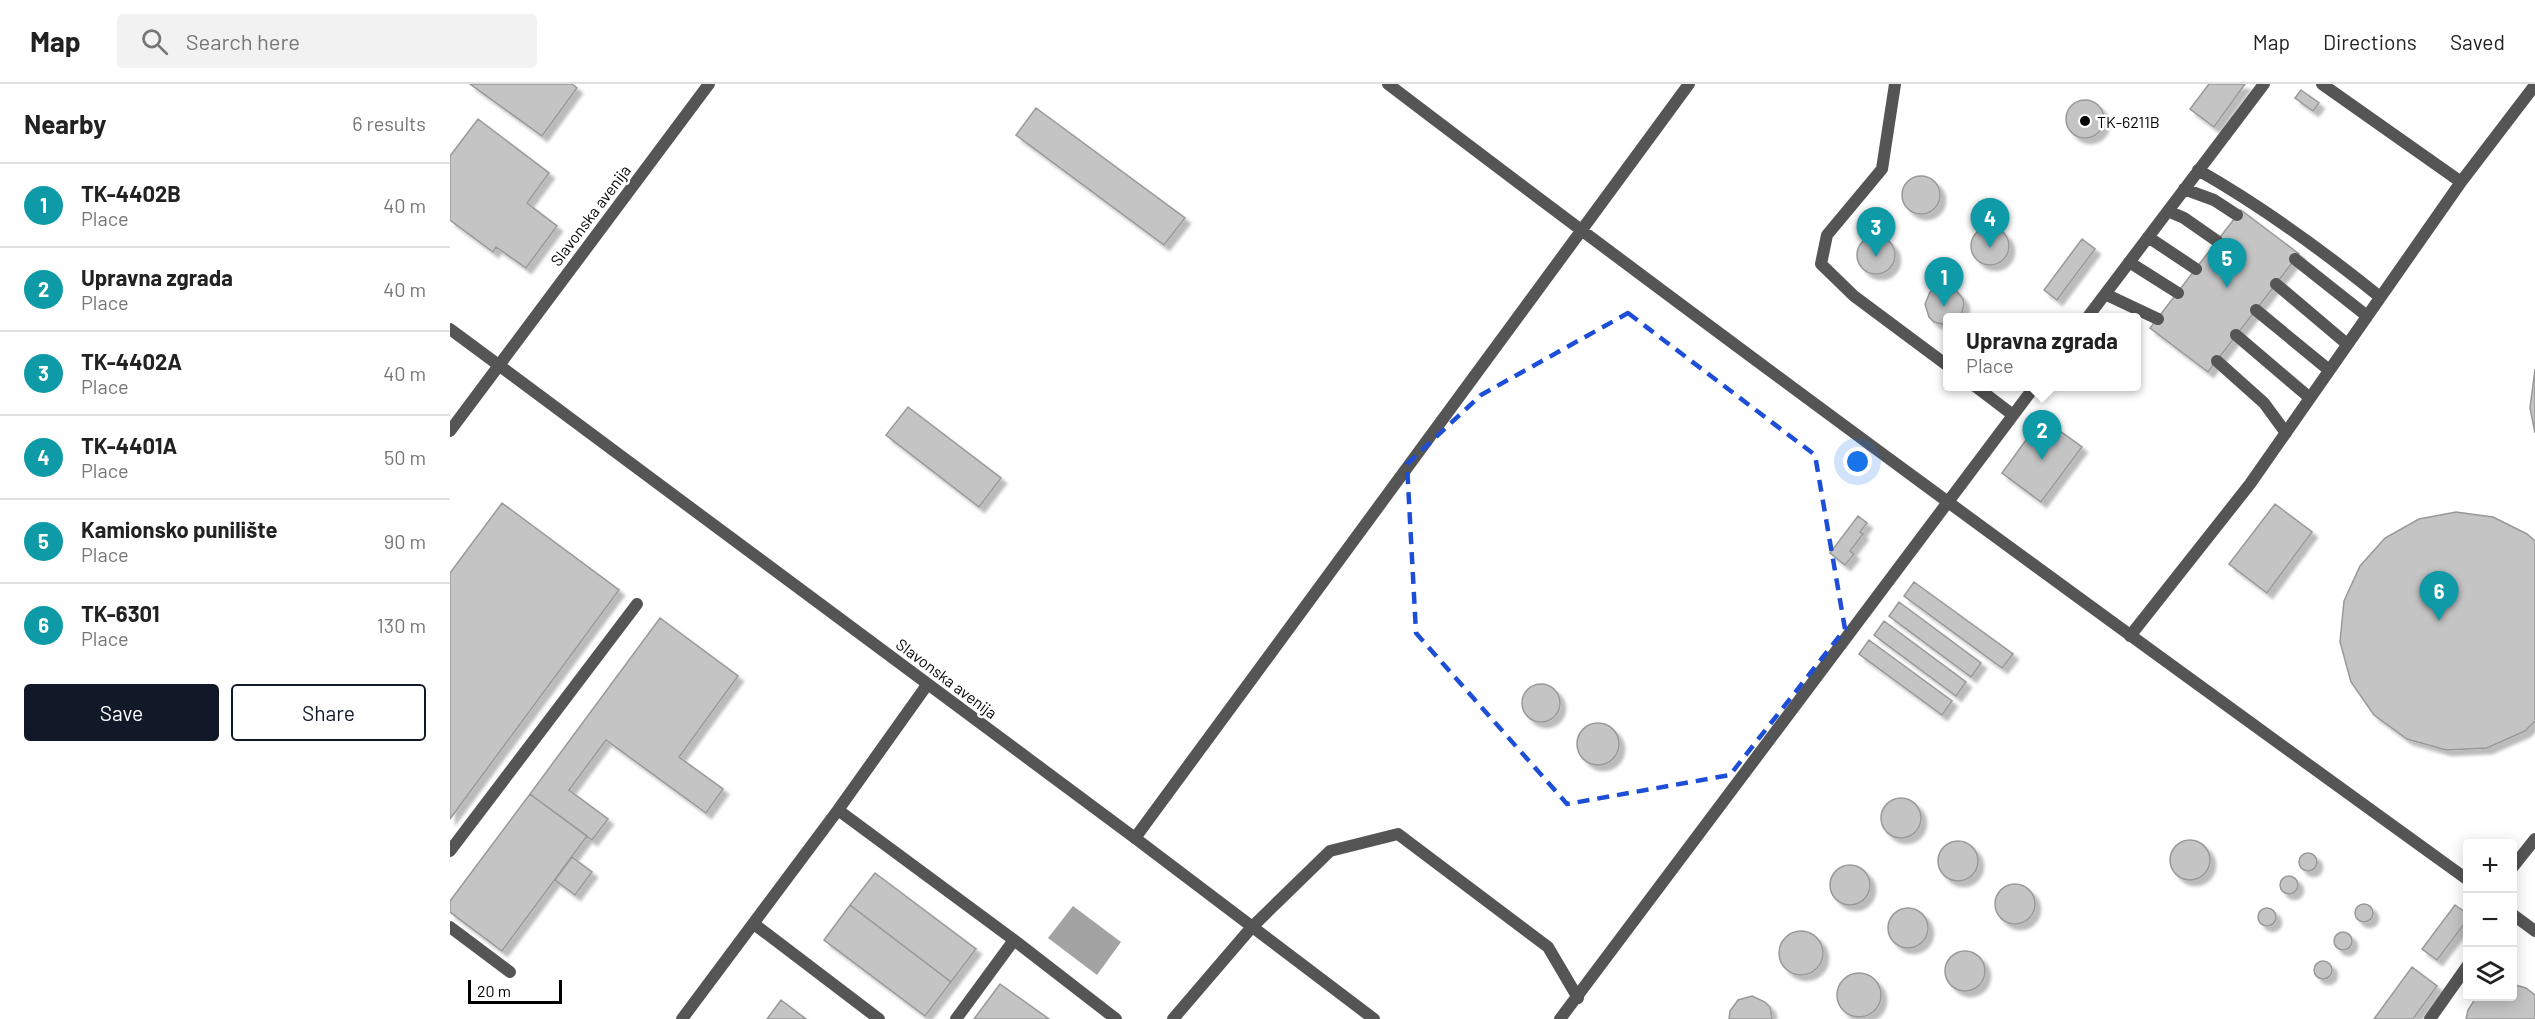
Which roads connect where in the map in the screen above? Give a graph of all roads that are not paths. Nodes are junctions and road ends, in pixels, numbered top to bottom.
1 (708, 84) edge
2 (1388, 84) edge
3 (1689, 84) edge
4 (1894, 84) edge
5 (2264, 84) edge
6 (2322, 84) edge
7 (2535, 84) edge
8 (2198, 170) junction
9 (2461, 182) junction
10 (2184, 189) junction
11 (2168, 211) junction
12 (2238, 215) dead end
13 (1581, 231) junction
14 (2148, 237) junction
15 (2217, 241) dead end
16 (2295, 259) dead end
17 (2129, 262) junction
18 (2196, 269) dead end
19 (2276, 284) dead end
20 (2178, 293) dead end
21 (2105, 294) junction
22 (2380, 297) junction
23 (2256, 310) dead end
24 (2091, 313) edge
25 (2367, 316) junction
26 (2158, 319) dead end
27 (450, 329) edge
28 (2236, 335) dead end
29 (2347, 344) junction
30 (2217, 361) dead end
31 (1943, 363) edge
32 (499, 366) junction
33 (2329, 370) junction
34 (1980, 391) edge
35 (2032, 391) edge
36 (2310, 398) junction
37 (2013, 415) junction
38 (450, 431) edge
39 (2286, 433) junction
40 (1947, 503) junction
41 (637, 604) dead end
42 (2130, 636) junction
43 (927, 685) junction
44 (838, 810) junction
45 (1135, 838) junction
46 (2535, 838) edge
47 (450, 851) edge
48 (2517, 861) edge
49 (2463, 876) edge
50 (2517, 918) edge
51 (754, 924) junction
52 (450, 927) edge
53 (1251, 928) junction
54 (2535, 931) edge
55 (1014, 940) junction
56 (510, 972) dead end
57 (2463, 972) edge
58 (1578, 998) junction
59 (682, 1019) edge
60 (879, 1019) edge
61 (956, 1019) edge
62 (1116, 1019) edge
63 (1173, 1019) edge
64 (1374, 1019) edge
65 (1560, 1019) edge
66 (2430, 1019) edge

1 - 32 street, Slavonska avenija
2 - 13 street
3 - 13 street
4 - 31 street
5 - 8 street
6 - 9 street
7 - 9 street
8 - 10 street
8 - 22 street
9 - 22 street
10 - 11 street
10 - 12 street
11 - 14 street
11 - 15 street
13 - 40 street
13 - 45 street
14 - 17 street
14 - 18 street
16 - 25 street
17 - 20 street
17 - 21 street
19 - 29 street
21 - 24 street
21 - 26 street
22 - 25 street
23 - 33 street
25 - 29 street
27 - 32 street, Slavonska avenija
28 - 36 street
29 - 33 street
30 - 39 street
32 - 38 street, Slavonska avenija
32 - 43 street, Slavonska avenija
33 - 36 street
34 - 37 street
35 - 37 street
36 - 39 street
37 - 40 street
39 - 42 street
40 - 42 street
40 - 58 street
41 - 47 street
42 - 49 street
43 - 44 street
43 - 45 street, Slavonska avenija
44 - 51 street
44 - 55 street
45 - 53 street, Slavonska avenija
46 - 48 street
50 - 54 street
51 - 59 street
51 - 60 street
52 - 56 street
53 - 58 street
53 - 63 street
53 - 64 street, Slavonska avenija
55 - 61 street
55 - 62 street
57 - 66 street
58 - 65 street

